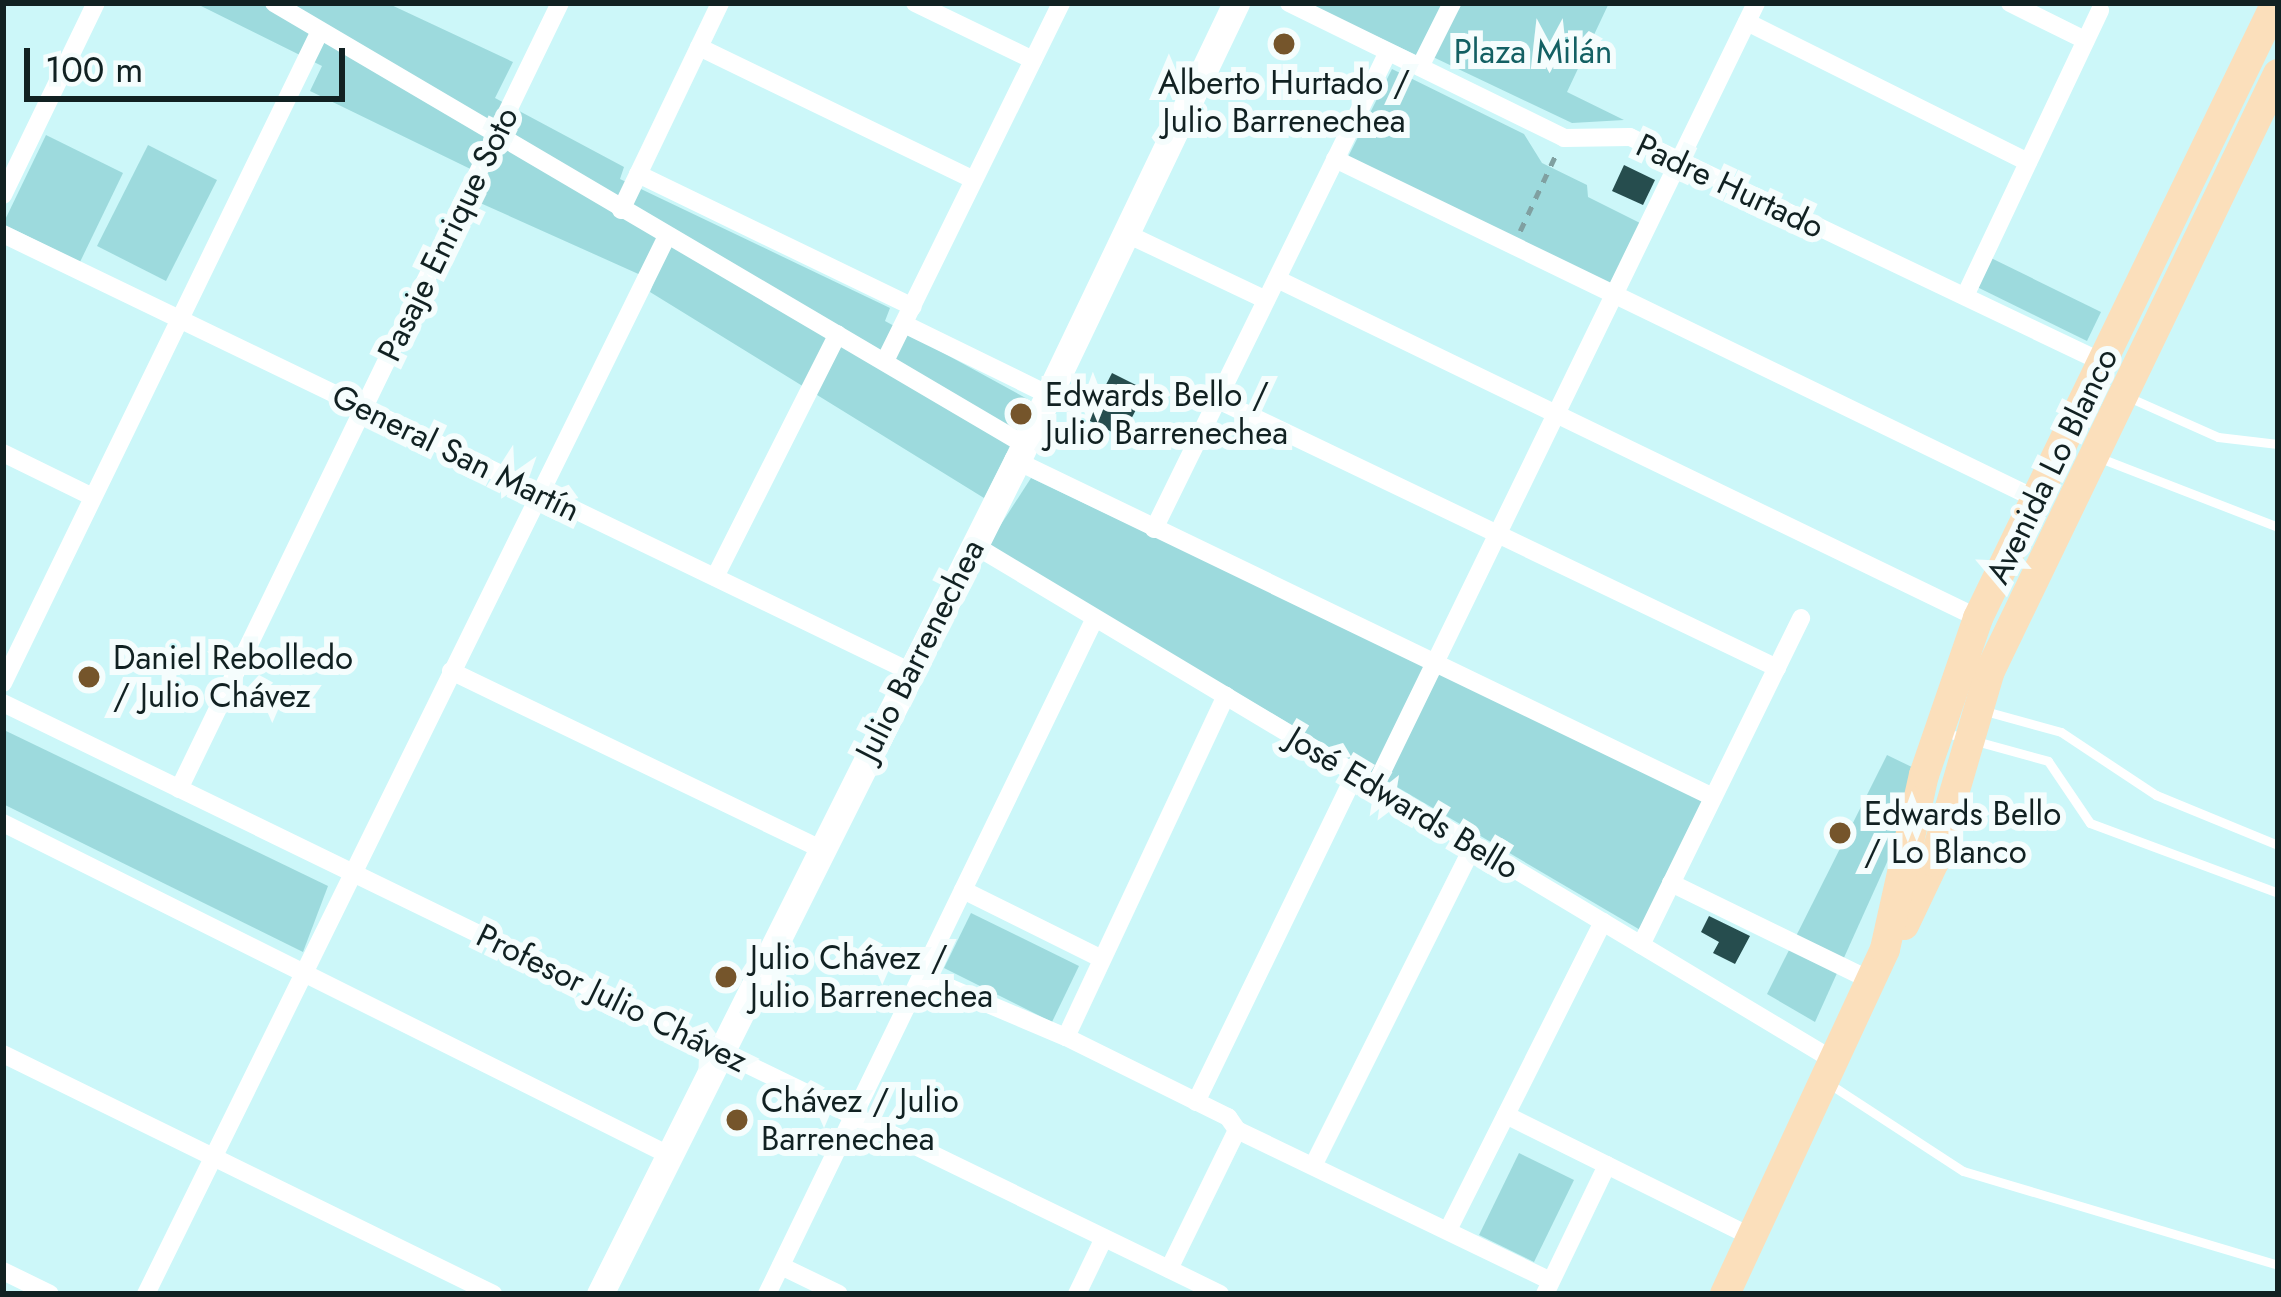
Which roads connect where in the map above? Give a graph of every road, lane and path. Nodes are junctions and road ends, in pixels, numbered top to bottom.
1 (96, 3) edge
2 (276, 3) edge
3 (560, 3) edge
4 (720, 3) edge
5 (915, 3) edge
6 (1061, 3) edge
7 (1236, 3) edge
8 (1289, 3) edge
9 (1452, 3) edge
10 (1756, 3) edge
11 (2010, 3) edge
12 (2276, 3) edge
13 (2099, 10) dead end
14 (1747, 22) junction
15 (320, 31) junction
16 (2085, 40) junction
17 (699, 47) junction
18 (1388, 52) junction
19 (1033, 61) junction
20 (1420, 67) junction
21 (2278, 74) edge
22 (1564, 138) junction
23 (494, 139) junction
24 (1335, 159) junction
25 (1680, 162) junction
26 (2028, 162) junction
27 (638, 174) junction
28 (974, 180) junction
29 (3, 195) edge
30 (621, 210) junction
31 (1125, 233) junction
32 (3, 234) edge
33 (667, 236) junction
34 (1513, 245) junction
35 (1277, 279) junction
36 (1614, 295) junction
37 (1965, 296) junction
38 (1266, 300) junction
39 (909, 315) junction
40 (179, 320) junction
41 (838, 334) junction
42 (885, 361) junction
43 (2102, 362) junction
44 (1049, 395) junction
45 (2126, 396) junction
46 (1218, 400) junction
47 (364, 409) junction
48 (1556, 414) junction
49 (2278, 444) edge
50 (3, 453) edge
51 (1021, 453) junction
52 (2095, 456) junction
53 (540, 493) junction
54 (93, 497) junction
55 (2036, 499) junction
56 (2278, 527) edge
57 (1154, 530) junction
58 (1498, 534) junction
59 (974, 545) junction
60 (715, 578) junction
61 (1096, 618) junction
62 (1801, 618) dead end
63 (1978, 618) junction
64 (1435, 664) junction
65 (1777, 668) junction
66 (452, 671) junction
67 (909, 671) junction
68 (3, 683) edge
69 (1949, 694) junction
70 (1226, 697) junction
71 (3, 703) edge
72 (1975, 724) junction
73 (1938, 730) junction
74 (1355, 774) junction
75 (1375, 786) junction
76 (179, 788) junction
77 (1713, 797) junction
78 (3, 824) edge
79 (1474, 845) junction
80 (2278, 845) edge
81 (818, 848) junction
82 (352, 872) junction
83 (1671, 883) junction
84 (963, 890) junction
85 (2278, 893) edge
86 (1603, 922) junction
87 (1641, 945) junction
88 (1885, 949) junction
89 (1100, 958) junction
90 (303, 973) junction
91 (922, 976) junction
92 (1870, 980) junction
93 (1066, 1037) junction
94 (720, 1051) junction
95 (3, 1054) edge
96 (1828, 1070) junction
97 (1196, 1102) junction
98 (1506, 1115) junction
99 (854, 1116) junction
100 (1237, 1130) junction
101 (669, 1155) junction
102 (213, 1157) junction
103 (1314, 1164) junction
104 (1607, 1165) junction
105 (1448, 1230) junction
106 (1752, 1237) junction
107 (1104, 1238) junction
108 (2278, 1265) edge
109 (781, 1266) junction
110 (1169, 1269) junction
111 (3, 1271) edge
112 (1548, 1288) edge
113 (50, 1294) edge
114 (146, 1294) edge
115 (493, 1294) edge
116 (600, 1294) edge
117 (767, 1294) edge
118 (839, 1294) edge
119 (1077, 1294) edge
120 (1220, 1294) edge
121 (1725, 1294) edge

1 - 29 street
2 - 15 street
3 - 23 street, Pasaje Enrique Soto
4 - 17 street
5 - 19 street
6 - 19 street
7 - 31 street, Julio Barrenechea
8 - 18 street, Padre Hurtado
9 - 20 street
10 - 14 street
11 - 16 street
12 - 43 main road, Avenida Lo Blanco
13 - 16 street
14 - 25 street
14 - 26 street
15 - 23 street
15 - 40 street
16 - 26 street
17 - 27 street
17 - 28 street
18 - 20 street, Padre Hurtado
18 - 24 street
19 - 28 street
20 - 22 street, Padre Hurtado
21 - 45 main road, Avenida Lo Blanco
22 - 25 street, Padre Hurtado
22 - 34 path
23 - 30 street
23 - 47 street, Pasaje Enrique Soto
24 - 34 street
24 - 35 street
25 - 36 street
25 - 37 street, Padre Hurtado
26 - 37 street
27 - 30 street
27 - 39 street
28 - 39 street
30 - 33 street
31 - 38 street
31 - 44 street, Julio Barrenechea
32 - 40 street, General San Martín
33 - 41 street
33 - 53 street
34 - 36 street
35 - 38 street
35 - 48 street
36 - 48 street
36 - 55 street
37 - 43 street, Padre Hurtado
38 - 46 street
39 - 42 street
39 - 44 street
40 - 47 street, General San Martín
40 - 54 street
41 - 42 street
41 - 60 street
42 - 51 street
43 - 55 main road, Avenida Lo Blanco
44 - 51 street, Julio Barrenechea
45 - 49 lane
45 - 52 main road, Avenida Lo Blanco
46 - 57 street
46 - 58 street
47 - 53 street, General San Martín
47 - 76 street, Pasaje Enrique Soto
48 - 58 street
48 - 63 street
50 - 54 street
51 - 57 street
51 - 59 street, Julio Barrenechea
52 - 56 lane
52 - 72 main road, Avenida Lo Blanco
53 - 60 street, General San Martín
53 - 66 street
54 - 68 street
55 - 63 main road, Avenida Lo Blanco
57 - 64 street
58 - 64 street
58 - 65 street
59 - 61 street, José Edwards Bello
59 - 67 street, Julio Barrenechea
60 - 67 street, General San Martín
61 - 70 street, José Edwards Bello
61 - 84 street
62 - 65 street
63 - 69 main road, Avenida Lo Blanco
64 - 75 street
64 - 77 street
65 - 77 street
66 - 81 street
66 - 82 street
67 - 81 street, Julio Barrenechea
69 - 72 lane
69 - 73 main road, Avenida Lo Blanco
70 - 74 street, José Edwards Bello
70 - 89 street
71 - 76 street, Profesor Julio Chávez
72 - 73 lane
72 - 80 lane
72 - 85 lane
72 - 88 main road, Avenida Lo Blanco
73 - 88 main road, Avenida Lo Blanco
74 - 75 street, José Edwards Bello
74 - 97 street
75 - 79 street, José Edwards Bello
76 - 82 street, Profesor Julio Chávez
77 - 83 street
78 - 90 street
79 - 86 street, José Edwards Bello
79 - 103 street
81 - 94 street, Julio Barrenechea
82 - 90 street
82 - 94 street, Profesor Julio Chávez
83 - 87 street
83 - 92 street
84 - 89 street
84 - 91 street
86 - 87 street, José Edwards Bello
86 - 98 street
87 - 96 street, José Edwards Bello
88 - 92 main road, Avenida Lo Blanco
89 - 93 street
90 - 101 street
90 - 102 street
91 - 93 street
91 - 99 street
92 - 96 main road, Avenida Lo Blanco
93 - 97 street
94 - 99 street, Profesor Julio Chávez
94 - 101 street, Julio Barrenechea
95 - 102 street
96 - 106 main road, Avenida Lo Blanco
96 - 108 lane
97 - 100 street
98 - 104 street
98 - 105 street
99 - 107 street, Profesor Julio Chávez
99 - 109 street
100 - 103 street
100 - 110 street
101 - 116 street, Julio Barrenechea
102 - 114 street
102 - 115 street
103 - 105 street
104 - 106 street
104 - 112 street
105 - 112 street
106 - 121 main road, Avenida Lo Blanco
107 - 110 street, Profesor Julio Chávez
107 - 119 street
109 - 117 street
109 - 118 street
110 - 120 street, Profesor Julio Chávez
111 - 113 street

